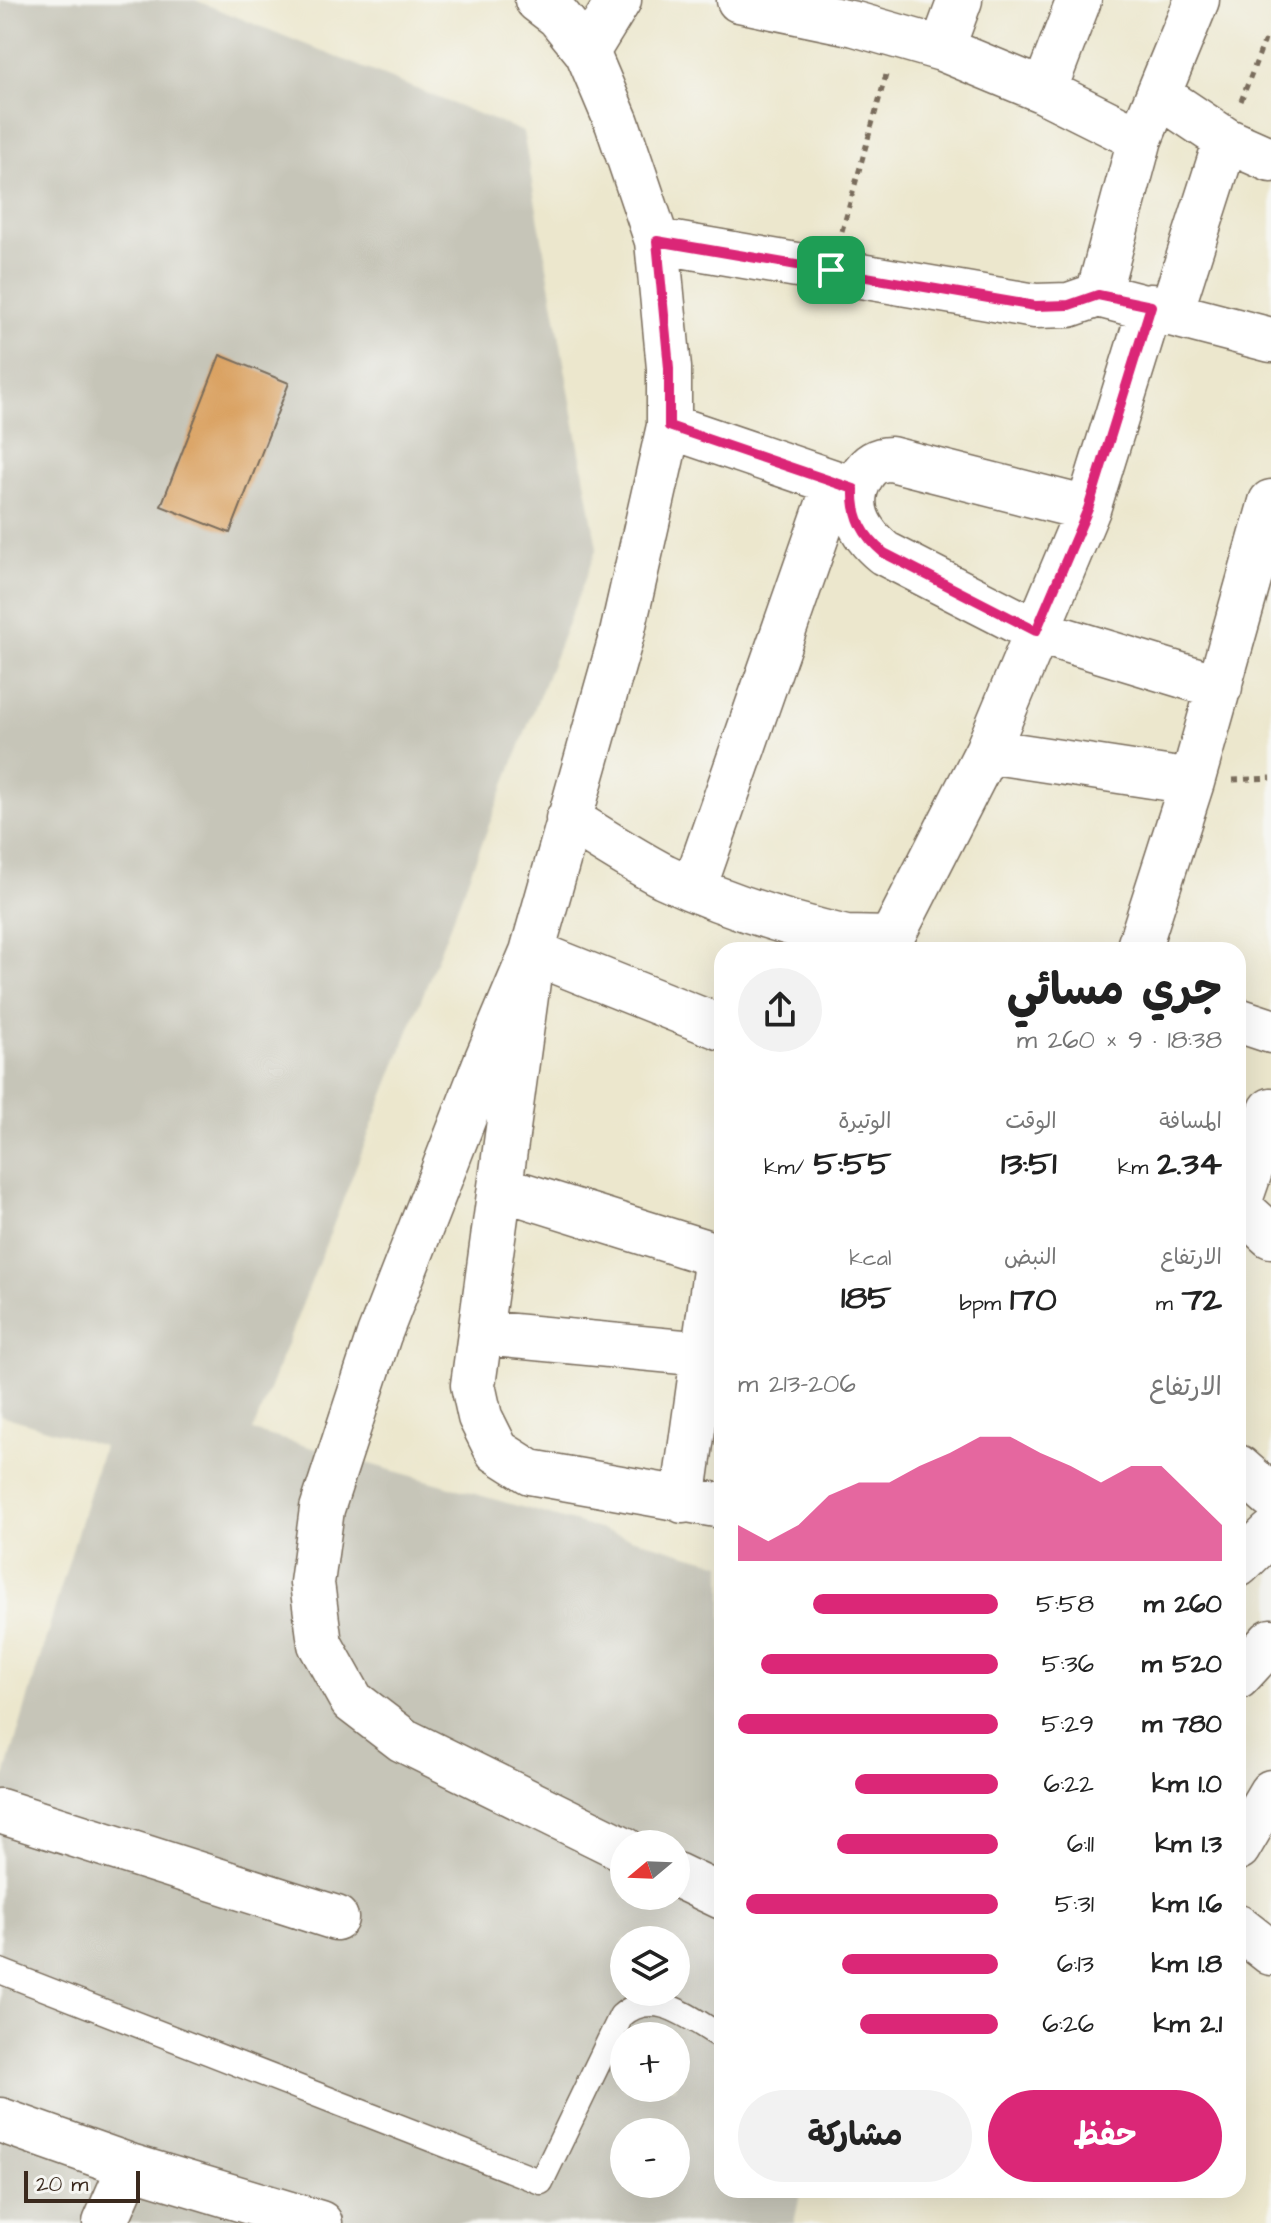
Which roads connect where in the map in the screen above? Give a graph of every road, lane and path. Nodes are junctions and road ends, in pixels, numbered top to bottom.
1 (537, 0) edge
2 (619, 0) edge
3 (960, 0) edge
4 (1079, 0) edge
5 (1197, 0) edge
6 (747, 1) edge
7 (858, 12) edge
8 (897, 37) junction
9 (1271, 44) edge
10 (942, 49) junction
11 (587, 52) junction
12 (1044, 91) junction
13 (1159, 95) junction
14 (1140, 139) junction
15 (1226, 140) junction
16 (1271, 160) edge
17 (657, 241) junction
18 (831, 270) junction
19 (1098, 295) junction
20 (1161, 309) junction
21 (1271, 340) edge
22 (669, 426) junction
23 (845, 487) junction
24 (1271, 502) edge
25 (1088, 509) junction
26 (1036, 631) junction
27 (1220, 687) junction
28 (987, 751) junction
29 (1192, 782) junction
30 (568, 819) junction
31 (694, 888) junction
32 (838, 942) edge
33 (909, 942) edge
34 (1141, 942) edge
35 (532, 952) junction
36 (1246, 1023) edge
37 (714, 1025) edge
38 (1271, 1031) edge
39 (1271, 1110) edge
40 (1246, 1183) edge
41 (501, 1188) junction
42 (714, 1255) edge
43 (714, 1289) edge
44 (482, 1333) junction
45 (704, 1354) junction
46 (1246, 1474) edge
47 (1271, 1496) edge
48 (702, 1504) edge
49 (1271, 1533) edge
50 (1246, 1557) edge
51 (1271, 1641) edge
52 (1246, 1668) edge
53 (1271, 1792) edge
54 (0, 1811) edge
55 (1246, 1830) edge
56 (610, 1842) edge
57 (690, 1882) edge
58 (714, 1893) edge
59 (336, 1918) dead end
60 (1246, 1933) edge
61 (1271, 1953) edge
62 (0, 1971) edge
63 (714, 2032) edge
64 (0, 2120) edge
65 (130, 2166) junction
66 (105, 2223) edge
67 (320, 2223) edge

1 - 11 street
2 - 11 street
3 - 10 street
4 - 12 street
5 - 13 street
6 - 7 street
7 - 8 street
8 - 10 street
8 - 18 path
9 - 15 path
10 - 12 street
11 - 17 street
12 - 14 street
13 - 14 street
13 - 15 street
14 - 19 street
15 - 16 street
15 - 20 street
17 - 18 street
17 - 22 street
18 - 19 street
19 - 20 street
20 - 21 street
20 - 25 street
22 - 23 street
22 - 30 street
23 - 25 street
23 - 26 street
23 - 31 street
24 - 27 street
25 - 26 street
26 - 27 street
26 - 28 street
27 - 29 street
28 - 29 street
28 - 33 street
29 - 34 street
30 - 31 street
30 - 35 street
31 - 32 street
35 - 37 street
35 - 41 street
35 - 56 street
36 - 38 street
39 - 40 street
41 - 42 street
41 - 44 street
43 - 45 street
44 - 45 street
44 - 48 street
45 - 48 street
46 - 47 street
49 - 50 street
51 - 52 street
53 - 55 street
54 - 59 street
57 - 58 street
60 - 61 street
62 - 63 lane
64 - 65 street
65 - 66 street
65 - 67 street

